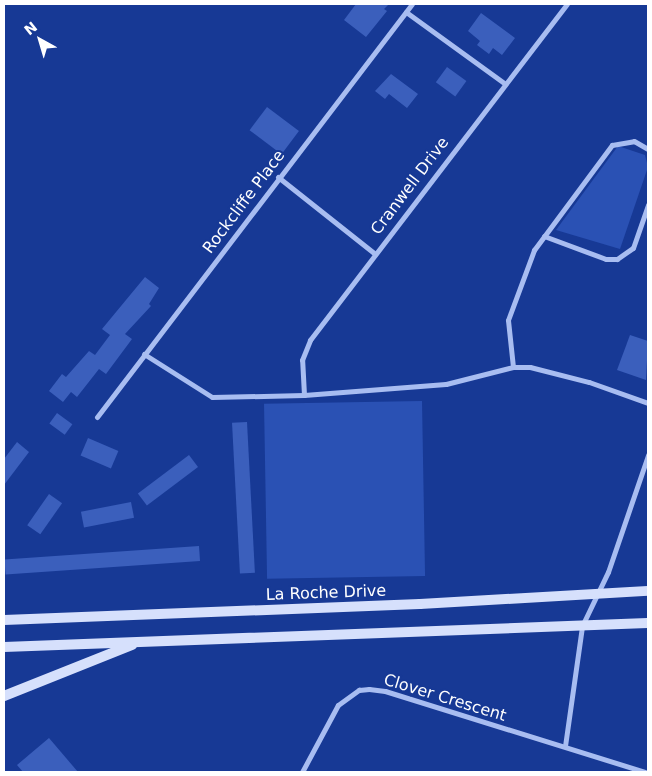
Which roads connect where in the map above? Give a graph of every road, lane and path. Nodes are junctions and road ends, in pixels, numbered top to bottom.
1 (412, 4) edge
2 (567, 4) edge
3 (406, 12) junction
4 (504, 83) junction
5 (648, 149) edge
6 (278, 177) junction
7 (648, 204) edge
8 (544, 236) junction
9 (376, 254) junction
10 (144, 354) junction
11 (513, 367) junction
12 (304, 395) junction
13 (648, 403) edge
14 (97, 417) dead end
15 (648, 455) edge
16 (648, 591) edge
17 (598, 592) junction
18 (4, 620) edge
19 (648, 623) edge
20 (582, 626) junction
21 (140, 642) junction
22 (4, 647) edge
23 (4, 696) edge
24 (565, 746) junction
25 (302, 772) edge
26 (645, 772) edge

1 - 3 street, Rockcliffe Place
2 - 4 street, Cranwell Drive
3 - 4 street
3 - 6 street, Rockcliffe Place
4 - 9 street, Cranwell Drive
5 - 8 street
6 - 9 street
6 - 10 street, Rockcliffe Place
7 - 8 street
8 - 11 street
9 - 12 street, Cranwell Drive
10 - 12 street
10 - 14 street, Rockcliffe Place
11 - 12 street
11 - 13 street
15 - 17 street
16 - 17 street, La Roche Drive
17 - 18 street, La Roche Drive
17 - 20 street
19 - 20 street
20 - 21 street
20 - 24 street
21 - 22 street
21 - 23 street
24 - 25 street, Clover Crescent
24 - 26 street, Clover Crescent

